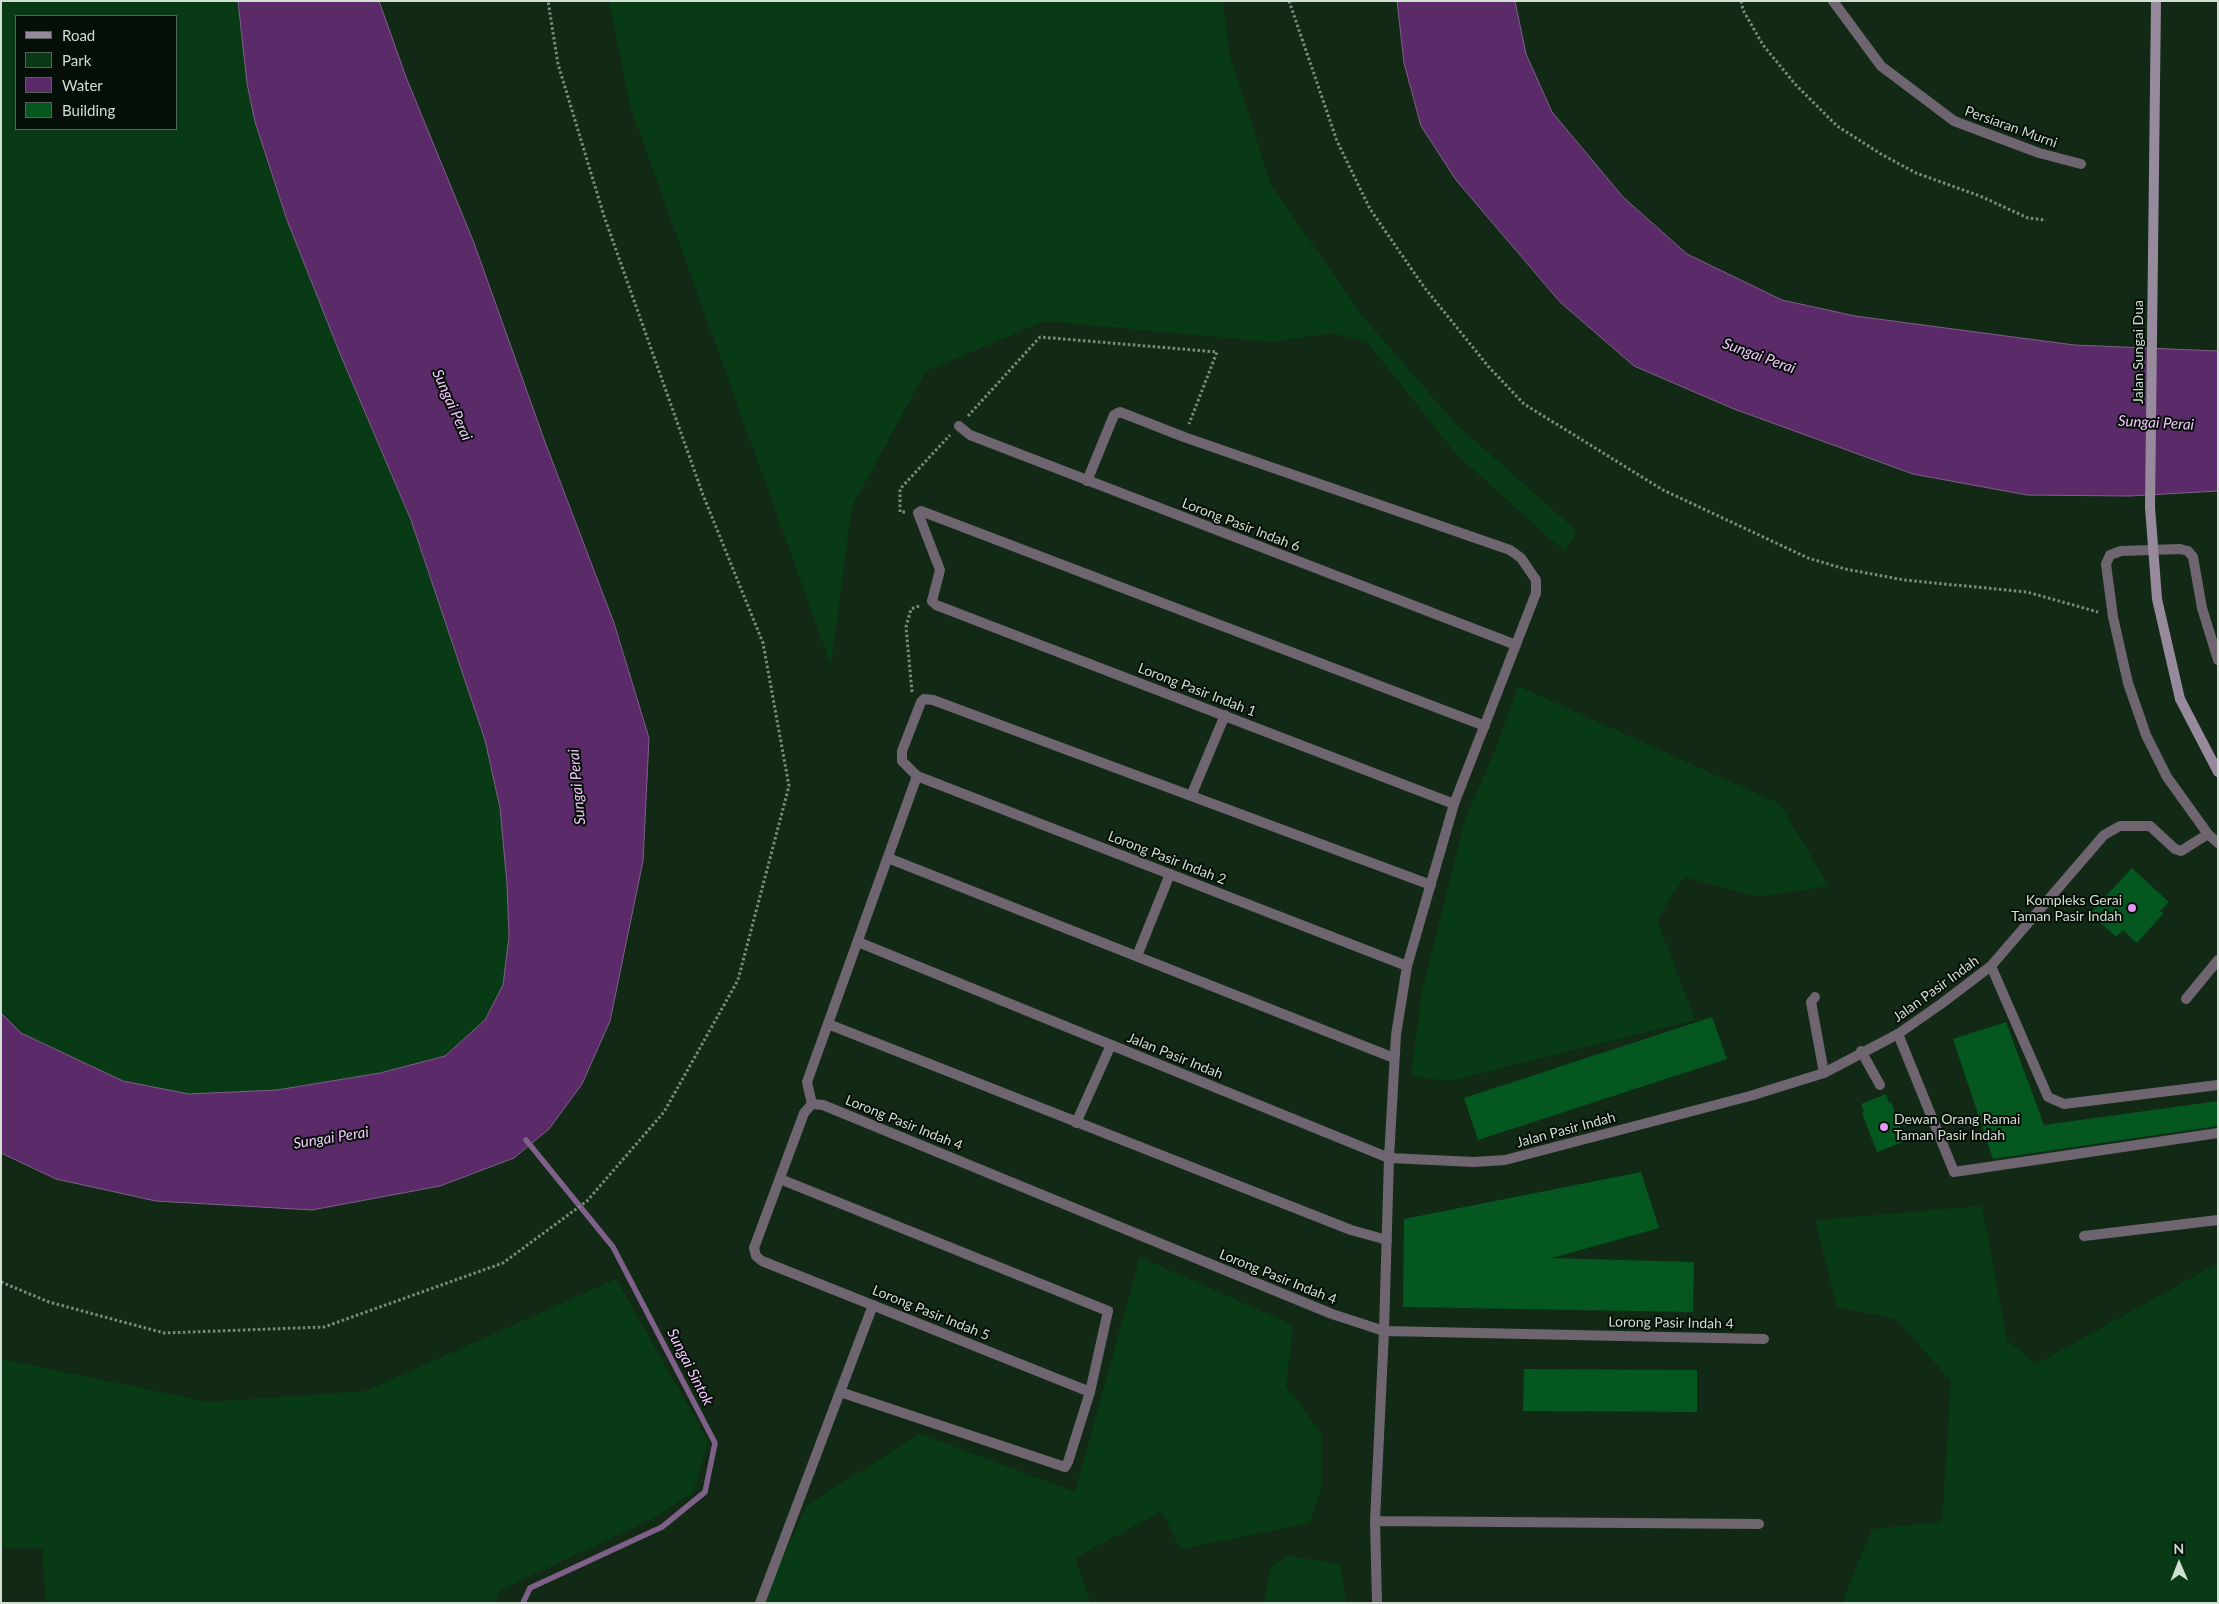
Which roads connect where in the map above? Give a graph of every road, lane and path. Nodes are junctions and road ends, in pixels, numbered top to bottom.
1 (548, 1) edge
2 (1289, 1) edge
3 (1741, 1) edge
4 (1832, 1) edge
5 (2156, 1) edge
6 (2081, 164) dead end
7 (2046, 220) dead end
8 (958, 426) junction
9 (1184, 437) junction
10 (1087, 481) junction
11 (918, 513) junction
12 (932, 601) junction
13 (2113, 617) junction
14 (1516, 645) junction
15 (2218, 660) edge
16 (921, 702) junction
17 (1225, 715) junction
18 (1485, 726) junction
19 (2218, 772) edge
20 (917, 776) junction
21 (1191, 796) junction
22 (1454, 804) junction
23 (2208, 834) junction
24 (2218, 843) edge
25 (888, 858) junction
26 (1170, 874) junction
27 (1430, 885) junction
28 (858, 942) junction
29 (1137, 956) junction
30 (2218, 960) edge
31 (1407, 966) junction
32 (1991, 966) junction
33 (1815, 997) dead end
34 (2186, 999) dead end
35 (828, 1024) junction
36 (1898, 1034) junction
37 (1111, 1045) junction
38 (1861, 1051) junction
39 (1394, 1058) junction
40 (1824, 1073) junction
41 (1880, 1085) dead end
42 (2218, 1085) edge
43 (812, 1104) junction
44 (1076, 1123) junction
45 (2218, 1133) edge
46 (1389, 1158) junction
47 (780, 1179) junction
48 (2218, 1220) edge
49 (2084, 1236) dead end
50 (1387, 1240) junction
51 (1, 1282) edge
52 (873, 1305) junction
53 (1384, 1331) junction
54 (1764, 1339) dead end
55 (840, 1392) junction
56 (1090, 1392) junction
57 (1375, 1521) junction
58 (1759, 1524) dead end
59 (760, 1603) edge
60 (1377, 1603) edge

1 - 51 path
2 - 13 path
3 - 7 path
4 - 6 street, Persiaran Murni
5 - 19 main road, Jalan Sungai Dua, bridge
8 - 9 path
8 - 10 street, Lorong Pasir Indah 6
8 - 11 path
9 - 10 street
9 - 14 street
10 - 14 street, Lorong Pasir Indah 6
11 - 12 street
11 - 18 street
12 - 16 path
12 - 17 street, Lorong Pasir Indah 1
13 - 15 street
13 - 23 street
14 - 18 street
16 - 20 street
16 - 21 street
17 - 21 street
17 - 22 street, Lorong Pasir Indah 1
18 - 22 street
20 - 25 street
20 - 26 street, Lorong Pasir Indah 2
21 - 27 street
22 - 27 street
23 - 24 street
23 - 32 street, Jalan Pasir Indah
25 - 28 street
25 - 29 street
26 - 29 street
26 - 31 street, Lorong Pasir Indah 2
27 - 31 street
28 - 35 street
28 - 37 street, Jalan Pasir Indah
29 - 39 street
30 - 34 street
31 - 39 street
32 - 36 street, Jalan Pasir Indah
32 - 42 street
33 - 40 street
35 - 43 street
35 - 44 street
36 - 38 street, Jalan Pasir Indah
36 - 45 street
37 - 44 street
37 - 46 street, Jalan Pasir Indah
38 - 40 street, Jalan Pasir Indah
38 - 41 street
39 - 46 street
40 - 46 street, Jalan Pasir Indah
43 - 47 street
43 - 53 street, Lorong Pasir Indah 4
44 - 50 street
46 - 50 street
47 - 52 street, Lorong Pasir Indah 5
47 - 56 street
48 - 49 street
50 - 53 street
52 - 55 street
52 - 56 street, Lorong Pasir Indah 5
53 - 54 street, Lorong Pasir Indah 4
53 - 57 street
55 - 56 street
55 - 59 street
57 - 58 street
57 - 60 street

